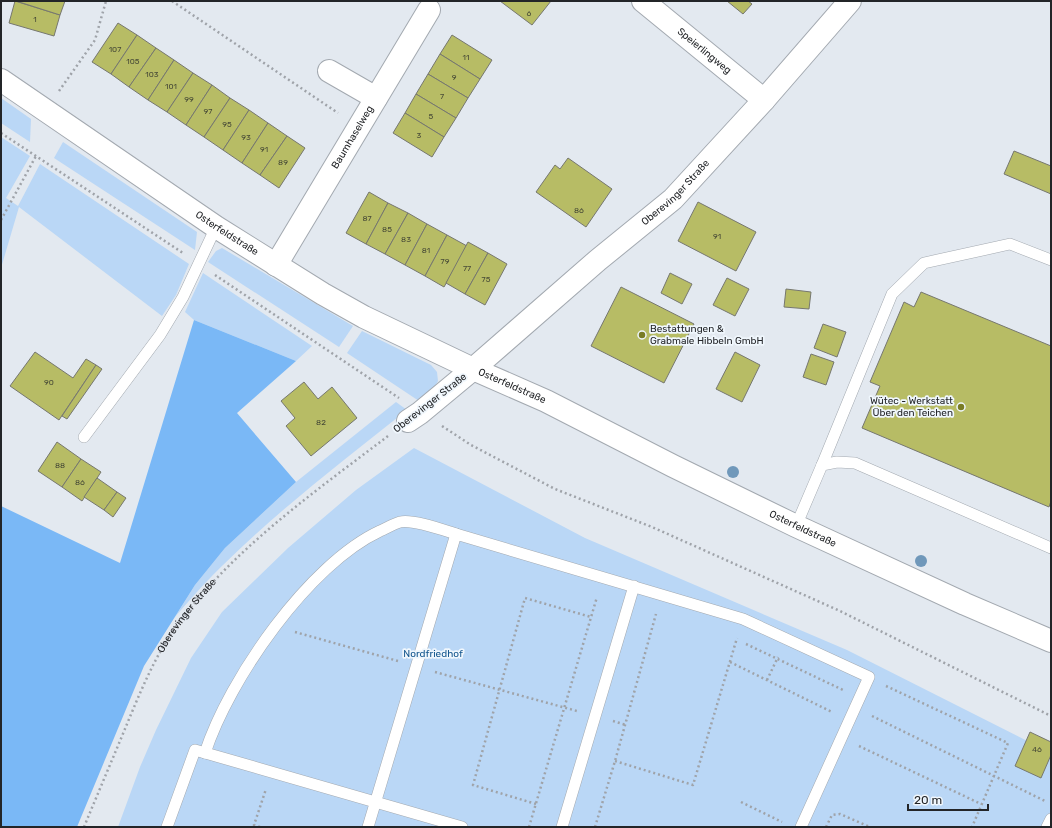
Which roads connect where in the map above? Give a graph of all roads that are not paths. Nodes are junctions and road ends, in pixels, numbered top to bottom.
1 (643, 1) edge
2 (850, 1) edge
3 (429, 10) dead end
4 (329, 71) dead end
5 (1, 80) edge
6 (376, 98) junction
7 (764, 100) junction
8 (216, 227) junction
9 (1051, 260) edge
10 (276, 264) junction
11 (473, 369) junction
12 (414, 417) road end
13 (84, 437) dead end
14 (822, 465) junction
15 (796, 526) junction
16 (456, 534) junction
17 (1051, 548) edge
18 (634, 586) junction
19 (1051, 641) edge
20 (205, 753) junction
21 (375, 802) junction
22 (1051, 819) edge
23 (167, 827) edge
24 (368, 827) edge
25 (462, 827) edge
26 (562, 827) edge
27 (801, 827) edge
28 (1047, 827) edge

1 - 7 street, Speierlingweg
2 - 7 street, Oberevinger Straße
3 - 6 street, Baumhaselweg
4 - 6 street
5 - 8 street, Osterfeldstraße
6 - 10 street, Baumhaselweg
7 - 11 street, Oberevinger Straße
8 - 10 street, Osterfeldstraße
8 - 13 lane
9 - 14 lane
10 - 11 street, Osterfeldstraße
11 - 12 street, Oberevinger Straße
11 - 15 street, Osterfeldstraße
14 - 15 lane
14 - 17 lane
15 - 19 street, Osterfeldstraße
16 - 18 lane
16 - 20 lane
16 - 21 lane
18 - 26 lane
18 - 27 lane
20 - 21 lane
20 - 23 lane
21 - 24 lane
21 - 25 lane
22 - 28 lane

